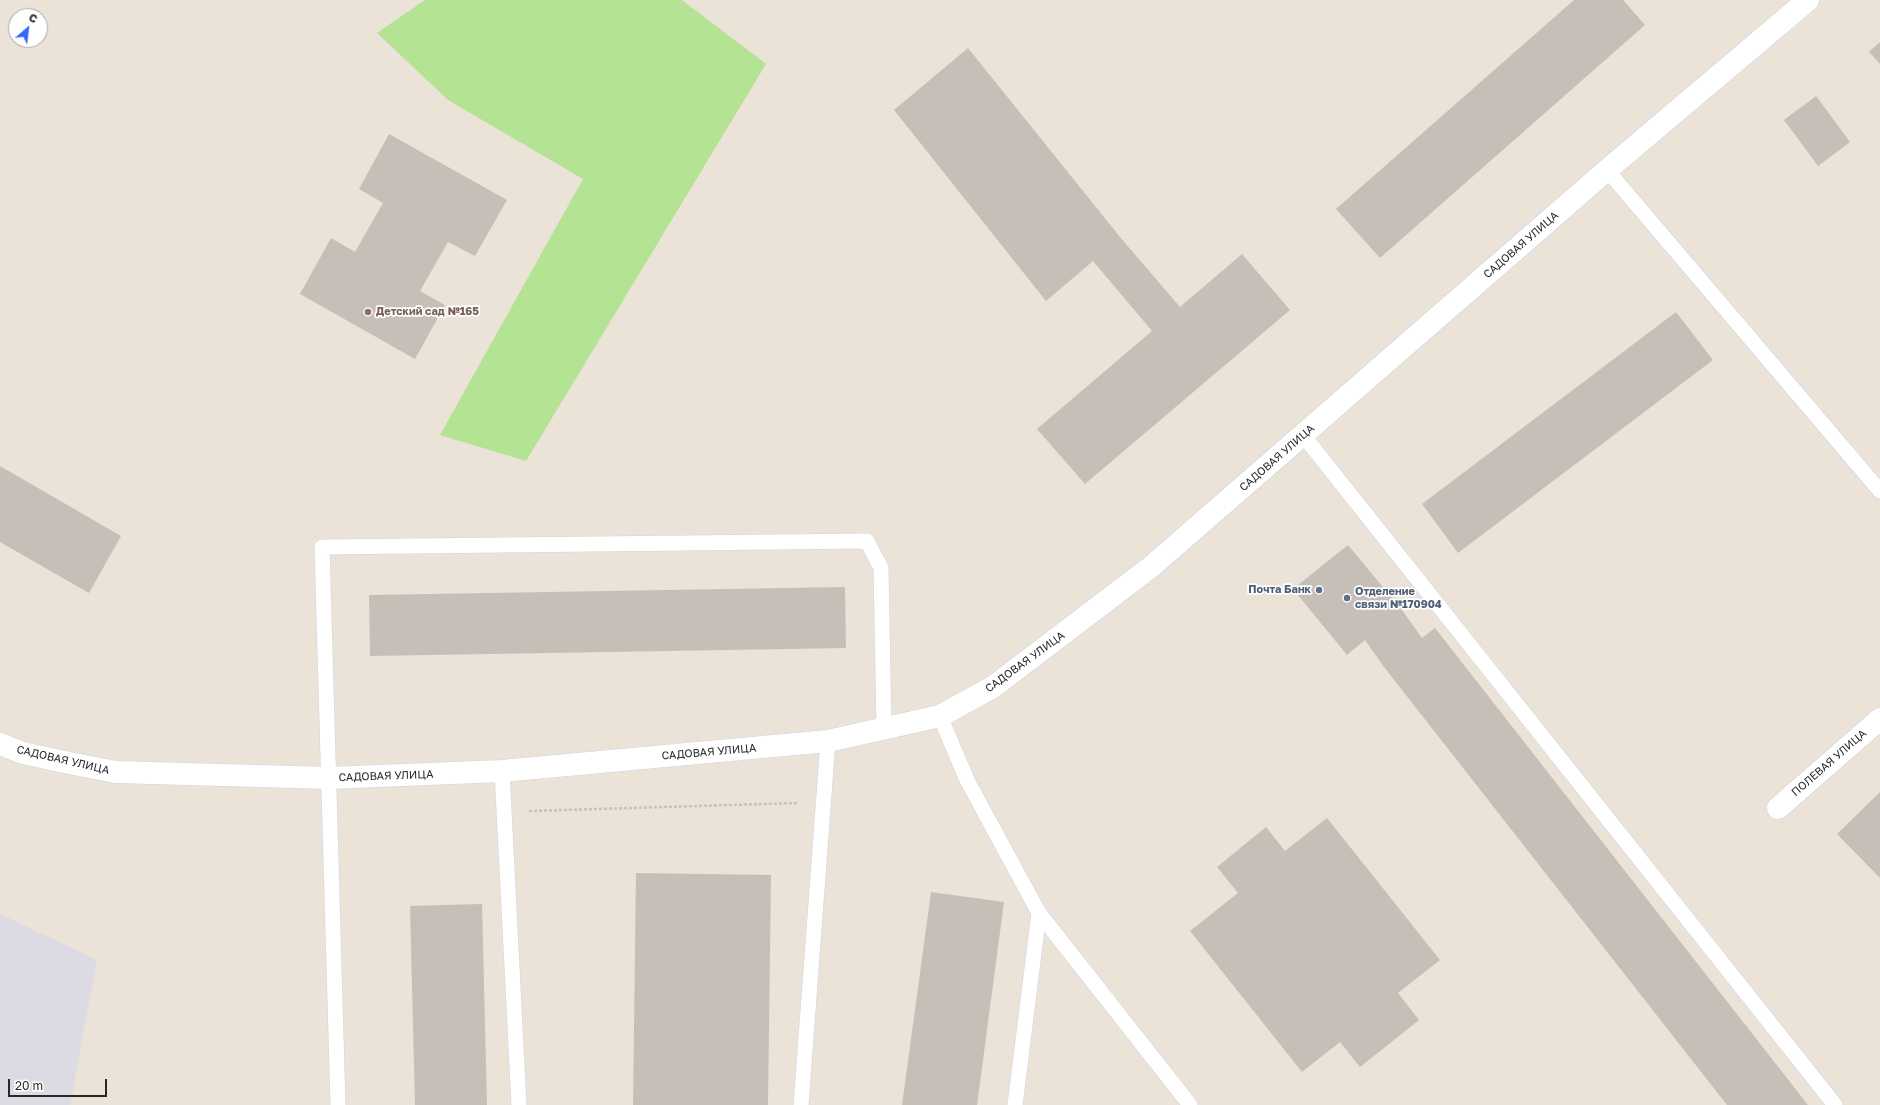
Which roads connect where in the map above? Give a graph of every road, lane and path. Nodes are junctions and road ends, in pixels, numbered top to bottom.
1 (1808, 0) edge
2 (1607, 170) junction
3 (1303, 435) junction
4 (1880, 491) edge
5 (940, 716) junction
6 (1880, 719) edge
7 (884, 729) junction
8 (828, 741) junction
9 (0, 744) edge
10 (502, 771) junction
11 (329, 778) junction
12 (824, 802) junction
13 (1778, 808) dead end
14 (504, 812) junction
15 (1039, 913) junction
16 (338, 1105) edge
17 (519, 1105) edge
18 (801, 1105) edge
19 (1015, 1105) edge
20 (1190, 1105) edge
21 (1835, 1105) edge

1 - 2 street, САДОВАЯ УЛИЦА
2 - 3 street, САДОВАЯ УЛИЦА
2 - 4 lane
3 - 5 street, САДОВАЯ УЛИЦА
3 - 21 lane
5 - 7 street, САДОВАЯ УЛИЦА
5 - 15 lane
6 - 13 street, ПОЛЕВАЯ УЛИЦА
7 - 8 street, САДОВАЯ УЛИЦА
7 - 11 lane
8 - 10 street, САДОВАЯ УЛИЦА
8 - 12 lane
9 - 11 street, САДОВАЯ УЛИЦА
10 - 11 street, САДОВАЯ УЛИЦА
10 - 14 lane
11 - 16 lane
12 - 14 path
12 - 18 lane
14 - 17 lane
15 - 19 lane
15 - 20 lane

